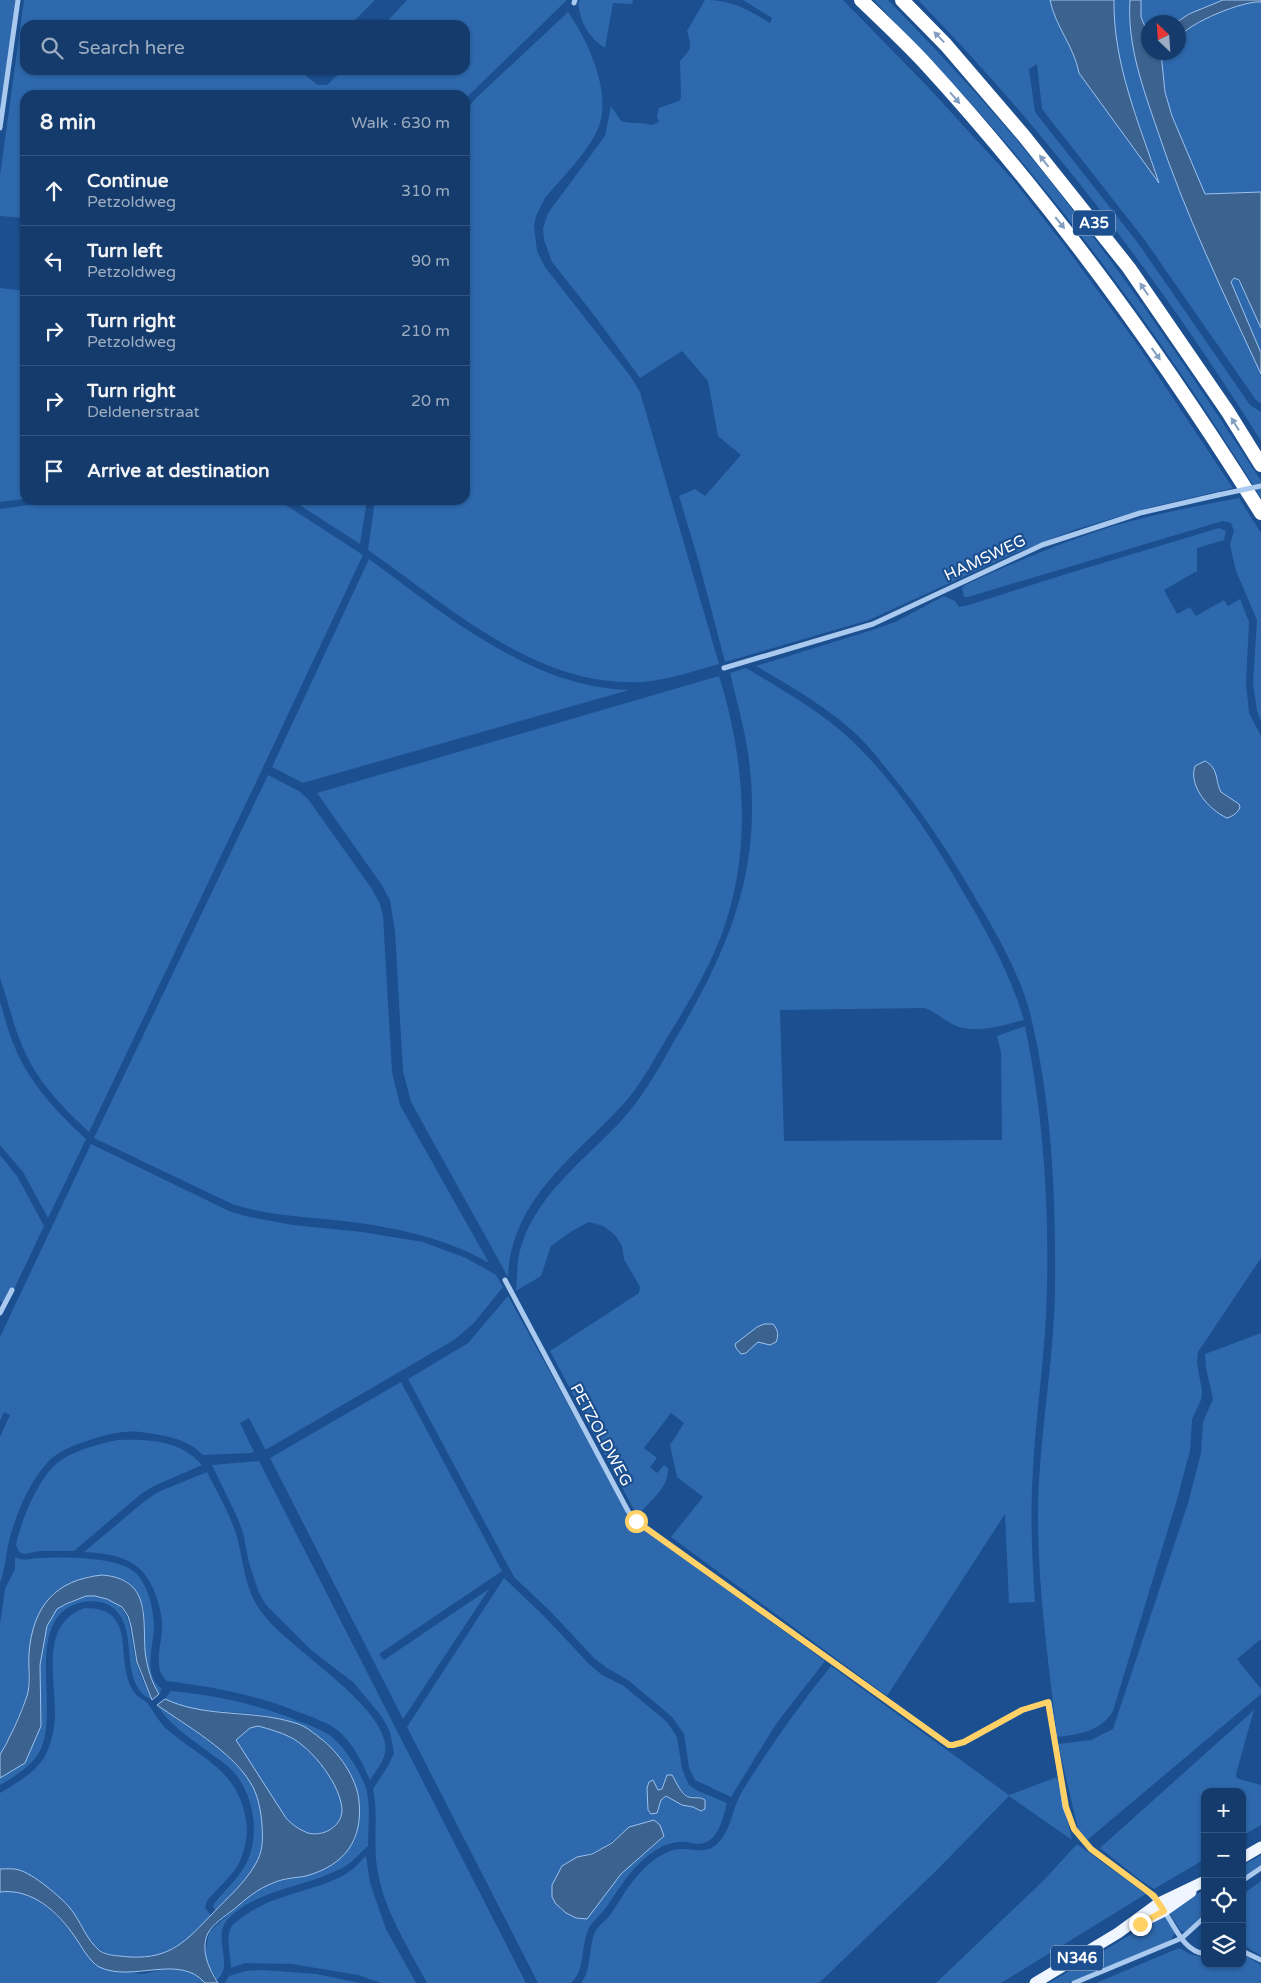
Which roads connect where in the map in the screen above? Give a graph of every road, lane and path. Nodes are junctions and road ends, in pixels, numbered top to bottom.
1 (18, 0) edge
2 (861, 0) edge
3 (902, 0) edge
4 (0, 128) edge
5 (1261, 465) edge
6 (1261, 486) edge
7 (1261, 513) edge
8 (724, 668) dead end
9 (505, 1280) dead end
10 (12, 1290) dead end
11 (0, 1314) edge
12 (1261, 1847) edge
13 (1246, 1856) edge
14 (1261, 1868) edge
15 (1246, 1878) edge
16 (1201, 1883) edge
17 (1162, 1907) junction
18 (1201, 1921) edge
19 (1182, 1938) junction
20 (1201, 1953) edge
21 (1246, 1954) edge
22 (1261, 1960) edge
23 (1035, 1983) edge
24 (1074, 1983) edge

1 - 4 street
2 -> 7 highway, A35
5 -> 3 highway, A35
6 - 8 street, HAMSWEG, bridge
9 - 17 street, PETZOLDWEG
10 - 11 street
12 - 13 main road
14 - 15 street
16 - 17 main road, N346
17 - 19 street, PETZOLDWEG
17 - 23 main road, N346
18 - 19 street
19 - 20 street, PETZOLDWEG
19 - 24 street
21 - 22 street

